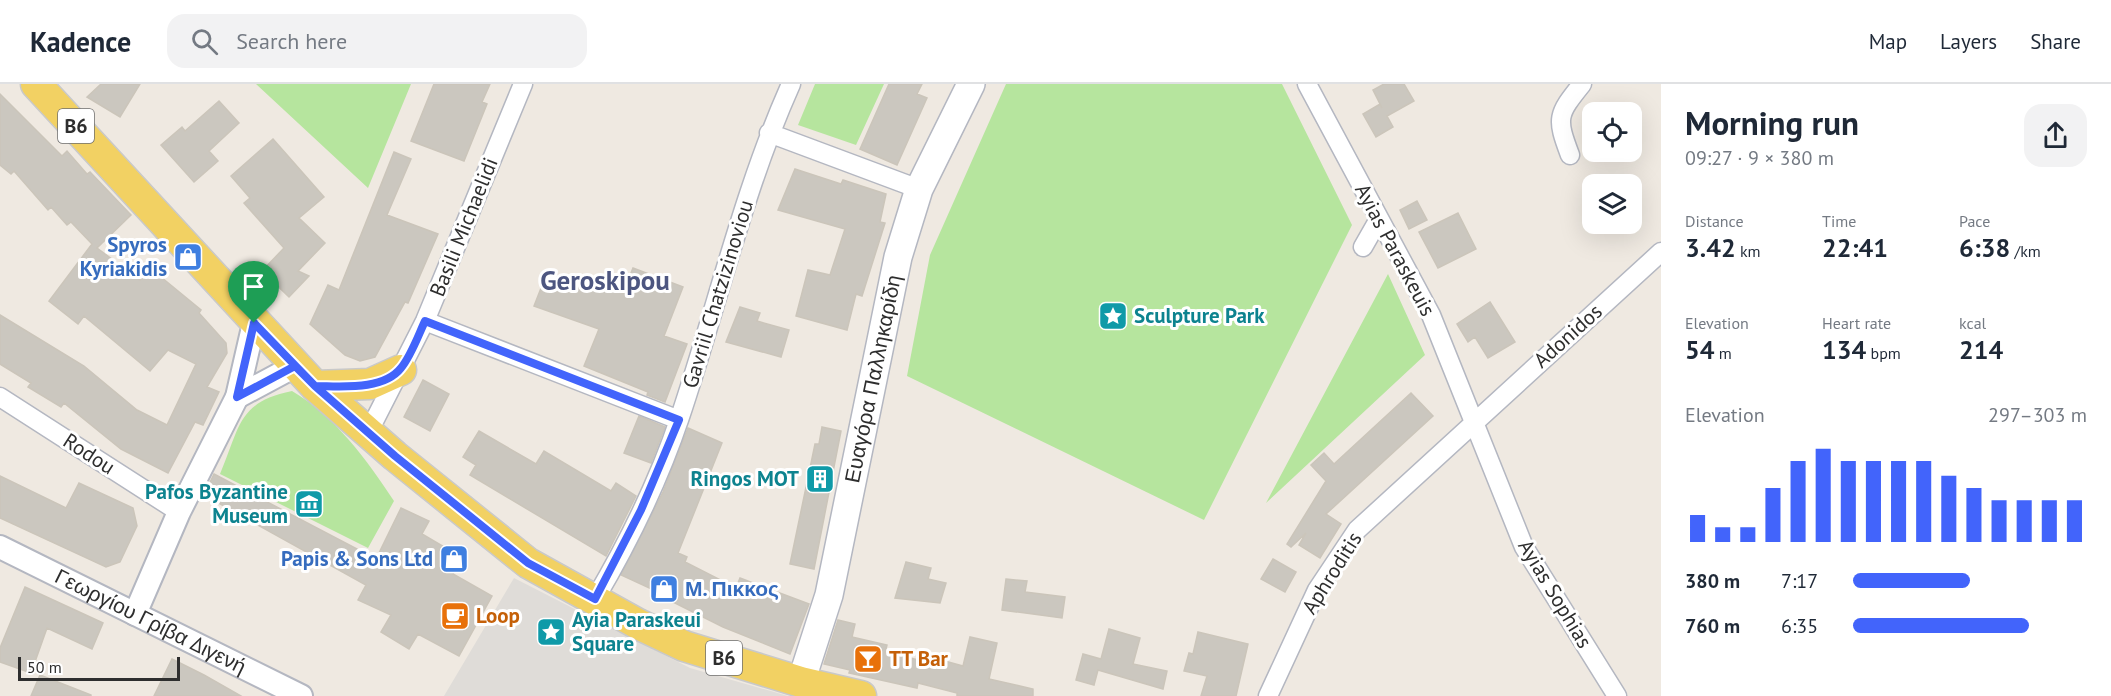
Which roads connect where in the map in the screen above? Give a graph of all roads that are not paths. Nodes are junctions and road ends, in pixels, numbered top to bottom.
1 (36, 84) edge
2 (523, 84) edge
3 (791, 84) edge
4 (971, 84) edge
5 (1307, 84) edge
6 (1582, 84) edge
7 (769, 133) junction
8 (1570, 155) dead end
9 (920, 189) junction
10 (1378, 219) junction
11 (1363, 247) dead end
12 (1661, 252) edge
13 (425, 321) junction
14 (254, 323) junction
15 (401, 370) junction
16 (305, 376) junction
17 (0, 397) edge
18 (237, 397) junction
19 (679, 420) junction
20 (1475, 420) junction
21 (368, 433) junction
22 (179, 512) junction
23 (0, 547) edge
24 (595, 599) junction
25 (135, 614) junction
26 (801, 682) junction
27 (301, 696) edge
28 (861, 696) edge
29 (1268, 696) edge
30 (1617, 696) edge

1 - 14 main road, B6
2 - 13 street, Basili Michaelidi
3 - 7 street, Gavriil Chatzizinoviou
4 - 9 main road, Ευαγόρα Παλληκαρίδη
5 - 10 street, Ayias Paraskeuis
6 - 8 street
7 - 9 street
7 - 19 street, Gavriil Chatzizinoviou
9 - 26 main road, Ευαγόρα Παλληκαρίδη
10 - 11 street
10 - 20 street, Ayias Paraskeuis
12 - 20 street, Adonidos
13 - 15 street, Basili Michaelidi
13 - 19 street
14 - 16 main road, B6
14 - 18 street
15 - 16 main road
15 - 21 street, Basili Michaelidi
16 - 18 street
16 - 21 main road, B6
17 - 22 street, Rodou
18 - 22 street
19 - 24 street, Gavriil Chatzizinoviou
20 - 29 street, Aphroditis
20 - 30 street, Ayias Sophias
21 - 24 main road, B6
22 - 25 street
23 - 25 street, Γεωργίου Γρίβα Διγενή
24 - 26 main road, B6
25 - 27 street, Γεωργίου Γρίβα Διγενή
26 - 28 main road, B6

